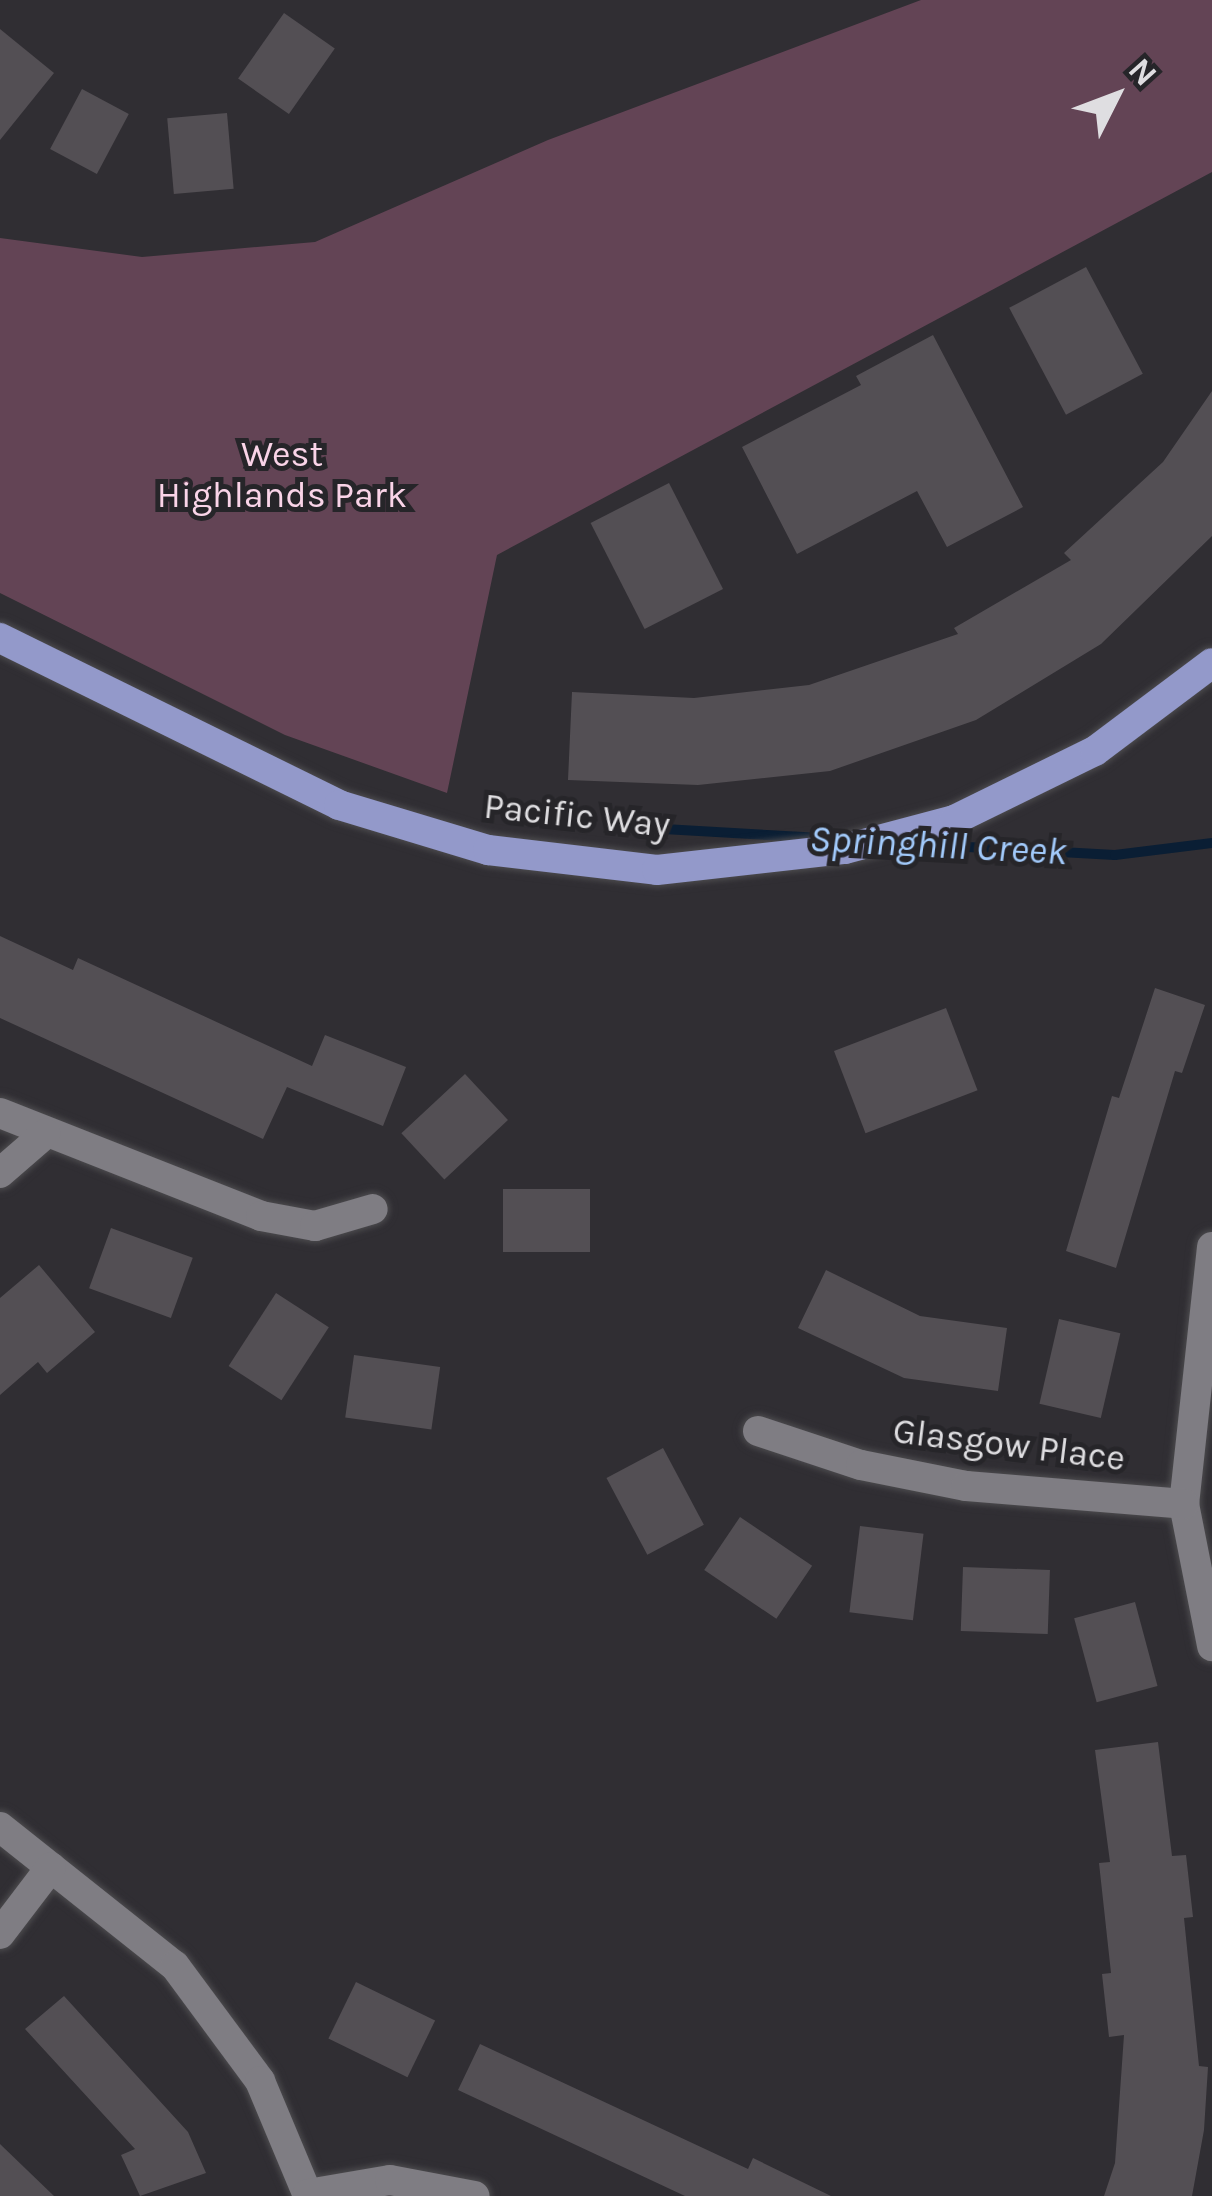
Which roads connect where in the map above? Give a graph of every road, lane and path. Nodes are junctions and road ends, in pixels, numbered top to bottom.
1 (0, 638) edge
2 (1212, 663) edge
3 (0, 1113) edge
4 (45, 1134) junction
5 (0, 1173) edge
6 (373, 1209) dead end
7 (1212, 1247) edge
8 (758, 1430) dead end
9 (1184, 1504) junction
10 (1212, 1646) edge
11 (0, 1827) edge
12 (51, 1867) junction
13 (0, 1934) edge
14 (308, 2195) edge
15 (476, 2196) edge

1 - 2 main road, Pacific Way
3 - 4 street
4 - 5 street
4 - 6 street
7 - 9 street
8 - 9 street, Glasgow Place
9 - 10 street
11 - 12 street
12 - 13 street
12 - 14 street
14 - 15 street

